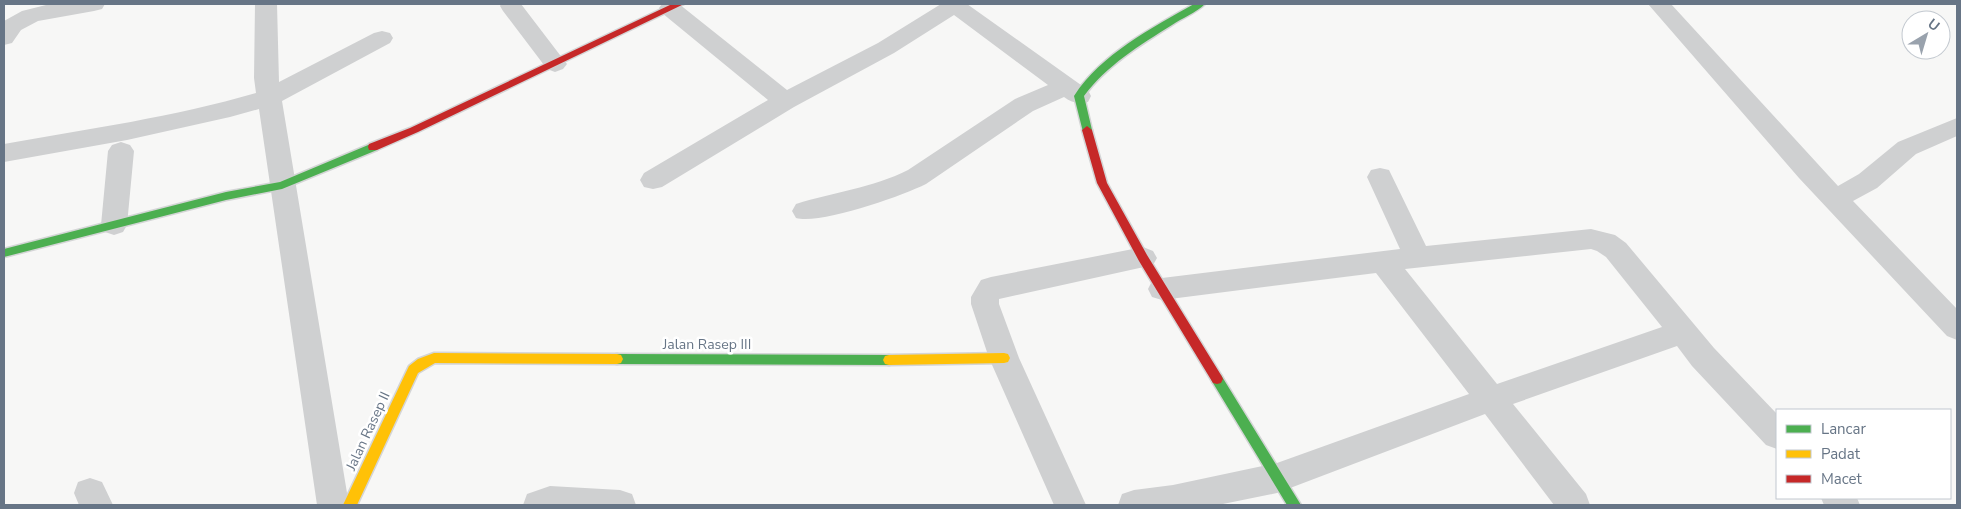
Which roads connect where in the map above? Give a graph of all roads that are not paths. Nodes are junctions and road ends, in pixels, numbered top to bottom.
1 (94, 4) edge
2 (266, 4) edge
3 (955, 4) edge
4 (1200, 4) edge
5 (1659, 4) edge
6 (511, 6) dead end
7 (675, 6) edge
8 (4, 38) edge
9 (382, 38) dead end
10 (555, 64) junction
11 (1072, 92) junction
12 (269, 97) junction
13 (785, 101) junction
14 (1957, 126) edge
15 (120, 150) dead end
16 (4, 153) edge
17 (1380, 177) dead end
18 (653, 180) dead end
19 (282, 185) junction
20 (1835, 199) junction
21 (805, 211) dead end
22 (114, 224) junction
23 (4, 253) edge
24 (1143, 258) junction
25 (1418, 258) junction
26 (1383, 261) junction
27 (1162, 289) junction
28 (1957, 328) edge
29 (1683, 332) junction
30 (1004, 358) junction
31 (413, 370) joint
32 (1490, 399) junction
33 (1776, 434) edge
34 (1277, 478) junction
35 (334, 504) edge
36 (539, 505) edge
37 (620, 505) edge
38 (1070, 505) edge
39 (1134, 505) edge
40 (1294, 505) edge
41 (1574, 505) edge

1 - 8 street
2 - 12 street
3 - 11 street
3 - 13 street
4 - 11 street
5 - 20 street
6 - 10 street
7 - 10 street
7 - 13 street
9 - 12 street
10 - 19 street
11 - 21 street
11 - 24 street
12 - 16 street
12 - 19 street
13 - 18 street
14 - 20 street
15 - 22 street
17 - 25 street
19 - 22 street
19 - 35 street
20 - 28 street
22 - 23 street
24 - 27 street
24 - 30 street
25 - 26 street
25 - 29 street
26 - 27 street
26 - 32 street
27 - 34 street
29 - 32 street
29 - 33 street
30 - 31 street, Jalan Rasep III
30 - 38 street
31 - 35 street, Jalan Rasep II
32 - 34 street
32 - 41 street
34 - 39 street
34 - 40 street
36 - 37 street

